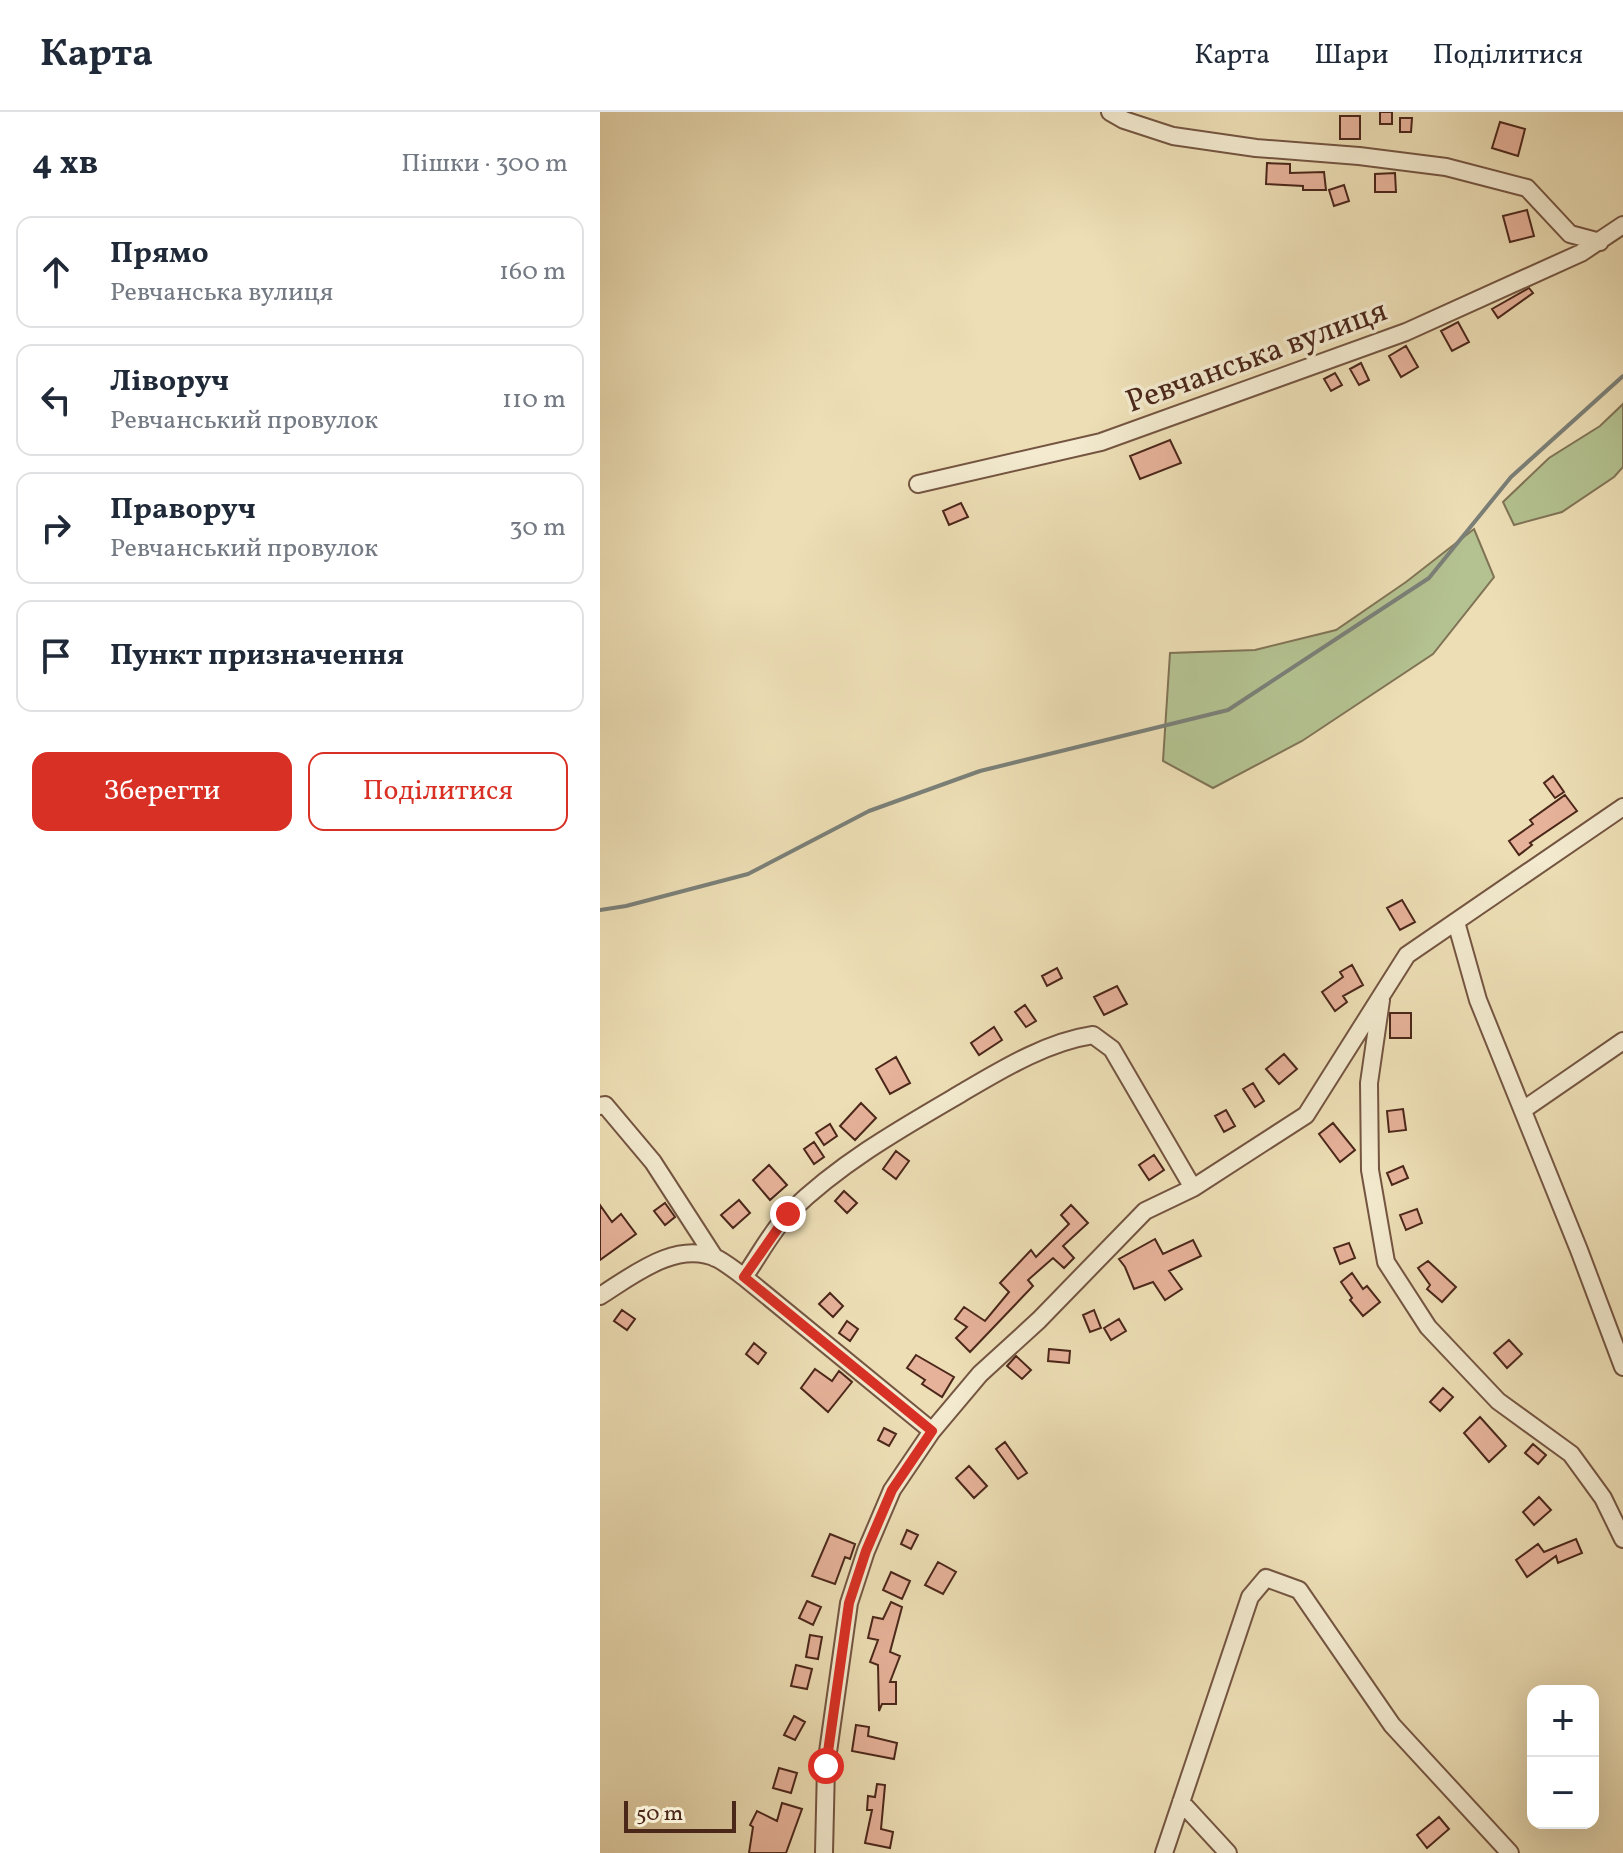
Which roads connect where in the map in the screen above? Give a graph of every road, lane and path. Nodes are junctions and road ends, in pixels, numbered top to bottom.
1 (1110, 112) edge
2 (1623, 225) edge
3 (1600, 242) junction
4 (918, 484) dead end
5 (1623, 807) edge
6 (1456, 922) junction
7 (1382, 995) junction
8 (1623, 1041) edge
9 (600, 1106) edge
10 (1523, 1110) junction
11 (1193, 1188) junction
12 (715, 1258) junction
13 (744, 1277) junction
14 (600, 1296) edge
15 (1623, 1366) edge
16 (932, 1431) junction
17 (1623, 1539) edge
18 (1181, 1802) junction
19 (824, 1853) edge
20 (1164, 1853) edge
21 (1228, 1853) edge
22 (1510, 1853) edge

1 - 3 street
2 - 3 street, Ревчанська вулиця
3 - 4 street, Ревчанська вулиця
5 - 6 street
6 - 7 street
6 - 10 street
7 - 11 street
7 - 17 street
8 - 10 street
9 - 12 street
10 - 15 street
11 - 13 street
11 - 16 street
12 - 13 street
12 - 14 street
13 - 16 street
16 - 19 street
18 - 20 street
18 - 21 street
18 - 22 street

